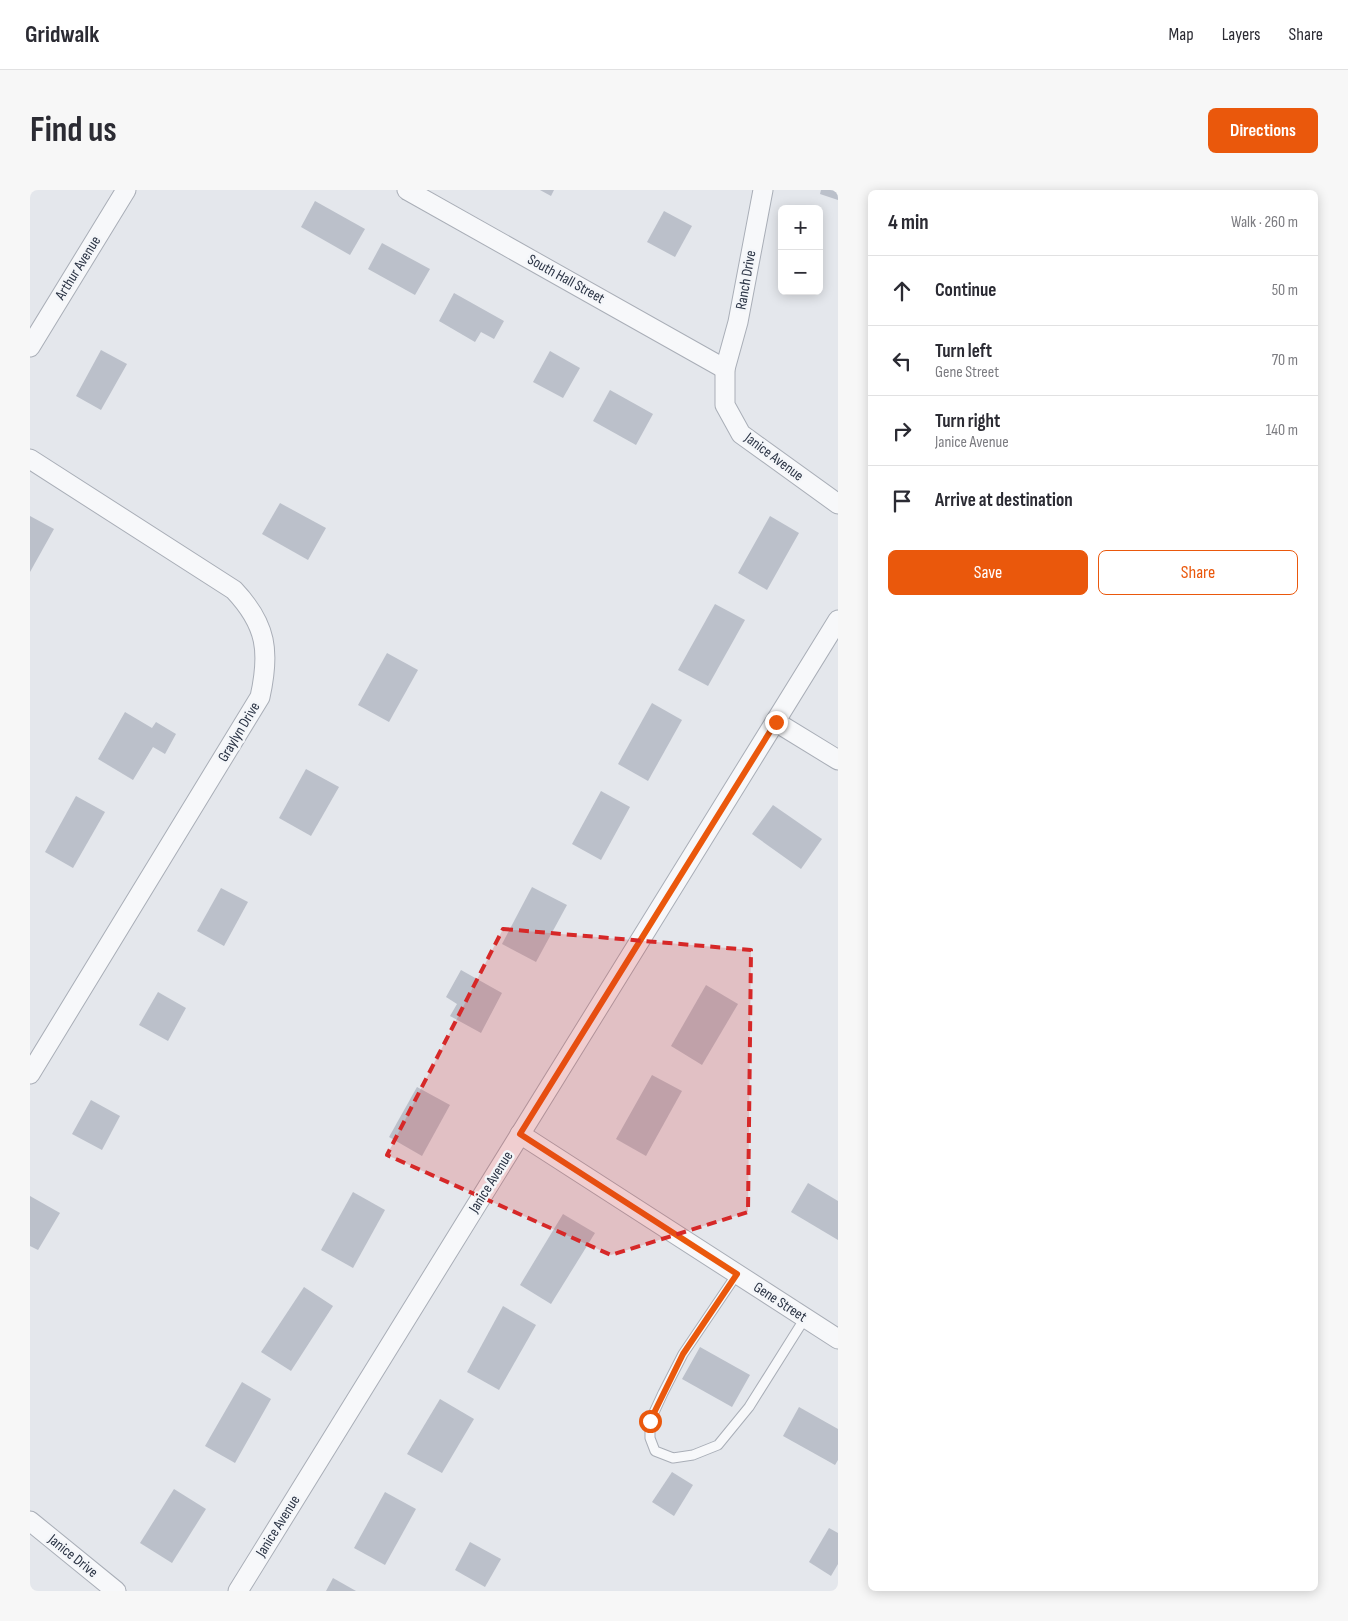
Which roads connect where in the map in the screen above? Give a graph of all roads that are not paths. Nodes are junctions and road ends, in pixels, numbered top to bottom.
1 (126, 190) edge
2 (407, 190) edge
3 (763, 190) edge
4 (30, 347) edge
5 (724, 369) junction
6 (30, 459) edge
7 (838, 504) edge
8 (838, 620) edge
9 (776, 722) junction
10 (838, 760) edge
11 (30, 1074) edge
12 (520, 1134) junction
13 (737, 1274) junction
14 (805, 1318) junction
15 (838, 1339) edge
16 (30, 1521) edge
17 (116, 1591) edge
18 (238, 1591) edge

1 - 4 street, Arthur Avenue
2 - 5 street, South Hall Street
3 - 5 street, Ranch Drive
5 - 7 street, Janice Avenue
6 - 11 street, Graylyn Drive
8 - 9 street, Janice Avenue
9 - 10 street
9 - 12 street, Janice Avenue
12 - 13 street, Gene Street
12 - 18 street, Janice Avenue
13 - 14 street, Gene Street
13 - 14 lane
14 - 15 street, Gene Street
16 - 17 street, Janice Drive

